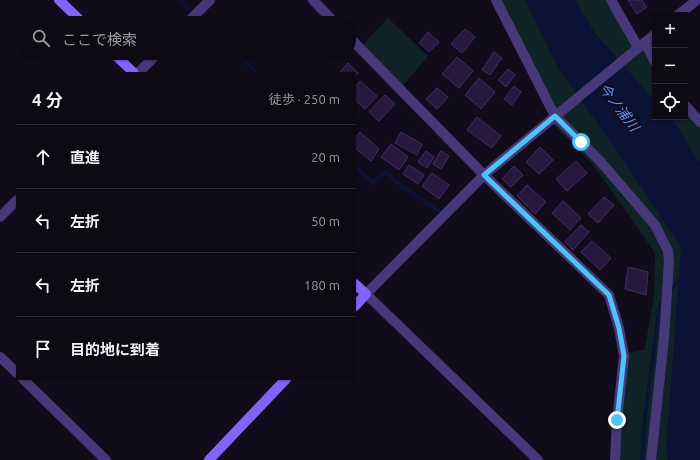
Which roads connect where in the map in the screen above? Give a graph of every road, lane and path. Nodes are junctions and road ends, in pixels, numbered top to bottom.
1 (59, 0) edge
2 (210, 0) edge
3 (313, 0) edge
4 (496, 0) edge
5 (611, 0) edge
6 (696, 0) edge
7 (682, 12) edge
8 (76, 16) edge
9 (194, 16) edge
10 (328, 16) edge
11 (652, 36) edge
12 (356, 44) edge
13 (638, 47) junction
14 (652, 59) edge
15 (120, 60) edge
16 (151, 60) edge
17 (133, 72) edge
18 (139, 72) edge
19 (688, 108) edge
20 (555, 116) junction
21 (700, 122) edge
22 (484, 175) junction
23 (16, 201) edge
24 (0, 217) edge
25 (356, 285) edge
26 (366, 294) junction
27 (356, 305) edge
28 (0, 357) edge
29 (16, 372) edge
30 (24, 380) edge
31 (285, 380) edge
32 (106, 460) edge
33 (209, 460) edge
34 (538, 460) edge
35 (614, 460) edge
36 (651, 460) edge

1 - 8 main road
2 - 9 street
3 - 10 street
4 - 20 street
5 - 13 street
6 - 7 street
11 - 13 street
12 - 22 street
13 - 14 street
13 - 20 street
15 - 17 main road
16 - 18 street
19 - 21 street
20 - 22 street
20 - 36 street
22 - 26 street
22 - 35 street
23 - 24 street
25 - 26 main road
26 - 27 main road
26 - 34 street
28 - 29 street
30 - 32 street
31 - 33 main road

